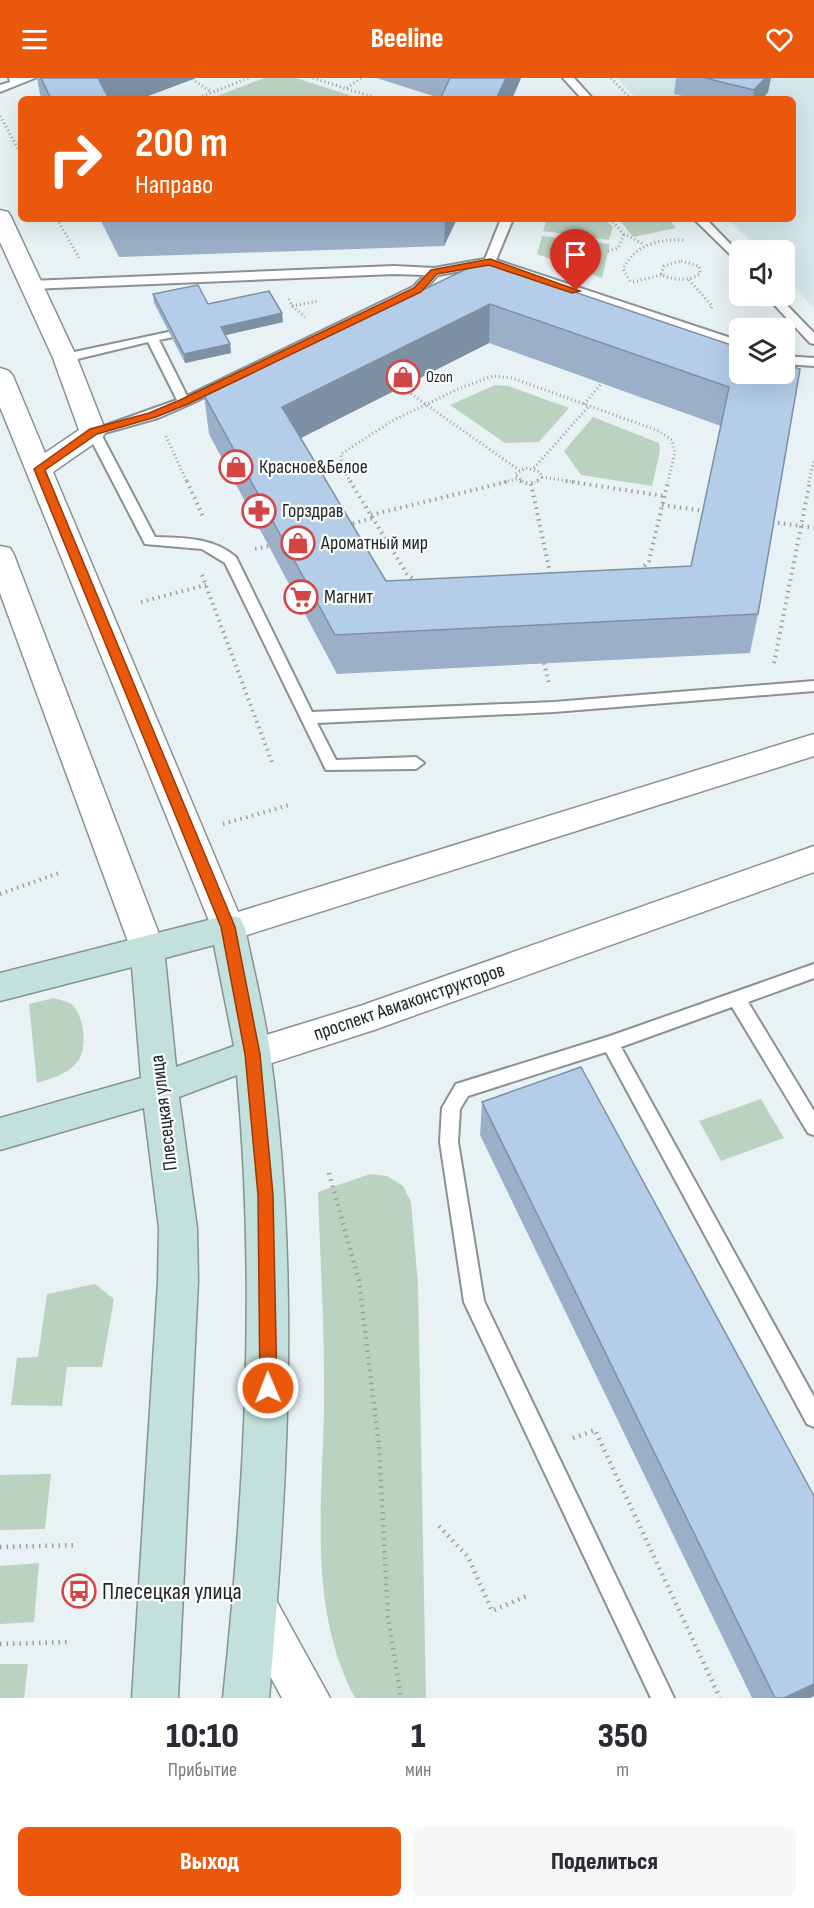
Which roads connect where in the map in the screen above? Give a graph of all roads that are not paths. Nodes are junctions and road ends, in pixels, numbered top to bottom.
1 (30, 78) edge
2 (568, 78) edge
3 (15, 80) edge
4 (0, 89) edge
5 (585, 96) edge
6 (0, 217) edge
7 (506, 222) edge
8 (703, 222) edge
9 (729, 249) edge
10 (490, 262) junction
11 (434, 272) junction
12 (30, 285) junction
13 (782, 306) edge
14 (169, 334) edge
15 (152, 338) junction
16 (814, 340) edge
17 (729, 341) edge
18 (65, 357) junction
19 (795, 361) edge
20 (814, 362) edge
21 (0, 376) edge
22 (184, 402) junction
23 (93, 432) junction
24 (39, 469) junction
25 (0, 555) edge
26 (12, 613) edge
27 (814, 686) edge
28 (307, 717) junction
29 (814, 745) edge
30 (416, 763) dead end
31 (814, 859) edge
32 (228, 927) junction
33 (147, 947) junction
34 (814, 971) edge
35 (0, 987) edge
36 (736, 998) junction
37 (610, 1043) junction
38 (253, 1054) junction
39 (160, 1088) junction
40 (814, 1128) edge
41 (0, 1134) edge
42 (814, 1417) edge
43 (255, 1607) junction
44 (155, 1698) edge
45 (246, 1698) edge
46 (307, 1698) edge
47 (663, 1698) edge

1 - 3 lane
2 - 5 lane
3 - 4 lane
6 - 12 street
7 - 10 lane
8 - 9 lane
10 - 11 lane
10 - 17 lane
11 - 12 lane
11 - 22 lane
12 - 18 street
13 - 16 lane
14 - 15 lane
15 - 18 lane
15 - 22 lane
18 - 23 street
19 - 20 lane
21 - 24 street
22 - 23 lane
23 - 24 street
23 - 28 lane
24 - 32 street
25 - 26 street, Плесецкая улица
26 - 33 street, Плесецкая улица
27 - 28 lane
28 - 30 lane
29 - 32 street
31 - 38 street, проспект Авиаконструкторов
32 - 33 street
32 - 38 street
33 - 35 street
33 - 39 street, Плесецкая улица
34 - 36 lane
36 - 37 lane
36 - 40 lane
37 - 42 lane
37 - 47 lane
38 - 39 street, проспект Авиаконструкторов
38 - 43 street
39 - 41 street, проспект Авиаконструкторов
39 - 44 street, Плесецкая улица
43 - 45 street
43 - 46 street

